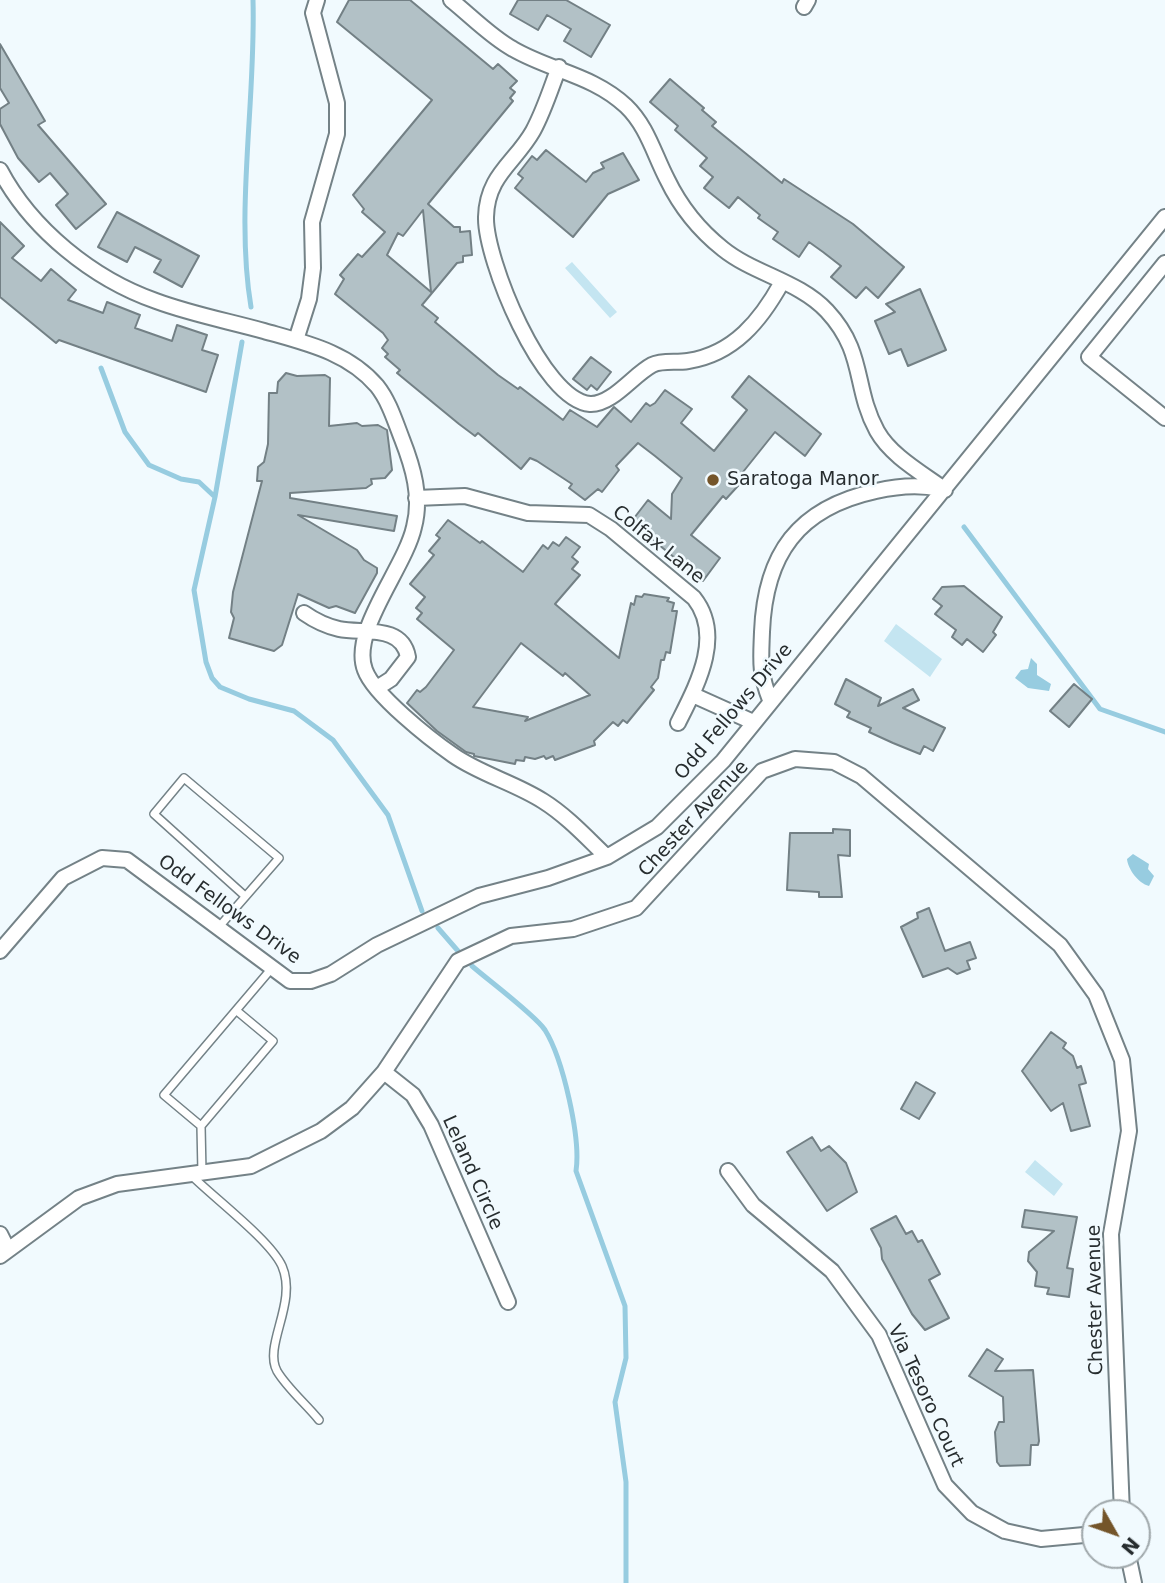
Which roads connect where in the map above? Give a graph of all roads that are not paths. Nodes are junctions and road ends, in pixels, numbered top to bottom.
1 (317, 0) edge
2 (451, 0) edge
3 (559, 67) junction
4 (0, 170) edge
5 (1165, 217) edge
6 (1165, 263) edge
7 (782, 282) junction
8 (296, 340) junction
9 (1165, 418) edge
10 (945, 490) junction
11 (416, 498) junction
12 (304, 613) dead end
13 (366, 631) junction
14 (377, 688) junction
15 (693, 695) junction
16 (770, 700) junction
17 (753, 722) junction
18 (678, 723) dead end
19 (607, 858) junction
20 (245, 896) junction
21 (218, 928) junction
22 (0, 951) edge
23 (272, 968) junction
24 (237, 1011) junction
25 (384, 1072) junction
26 (201, 1126) junction
27 (728, 1171) dead end
28 (196, 1174) junction
29 (0, 1234) edge
30 (4, 1253) edge
31 (508, 1302) dead end
32 (319, 1420) dead end
33 (1121, 1499) edge
34 (1081, 1535) edge

1 - 8 street
2 - 3 street
3 - 7 street
3 - 7 street
4 - 8 street
5 - 10 street, Odd Fellows Drive
6 - 9 street
7 - 10 street
8 - 11 street
10 - 16 street, Odd Fellows Drive
10 - 16 street
11 - 13 street
11 - 15 street, Colfax Lane
12 - 13 street
13 - 14 street
13 - 14 street
14 - 19 street
15 - 17 street
15 - 18 street, Colfax Lane
16 - 17 street, Odd Fellows Drive
17 - 19 street, Odd Fellows Drive
19 - 23 street, Odd Fellows Drive
20 - 20 lane
20 - 21 lane
21 - 22 street, Odd Fellows Drive
21 - 23 street, Odd Fellows Drive
23 - 24 lane
24 - 26 lane
24 - 26 lane
25 - 28 street, Chester Avenue
25 - 31 street, Leland Circle
25 - 33 street, Chester Avenue
26 - 28 lane
27 - 34 street, Via Tesoro Court
28 - 30 street, Chester Avenue
28 - 32 lane
29 - 30 street

